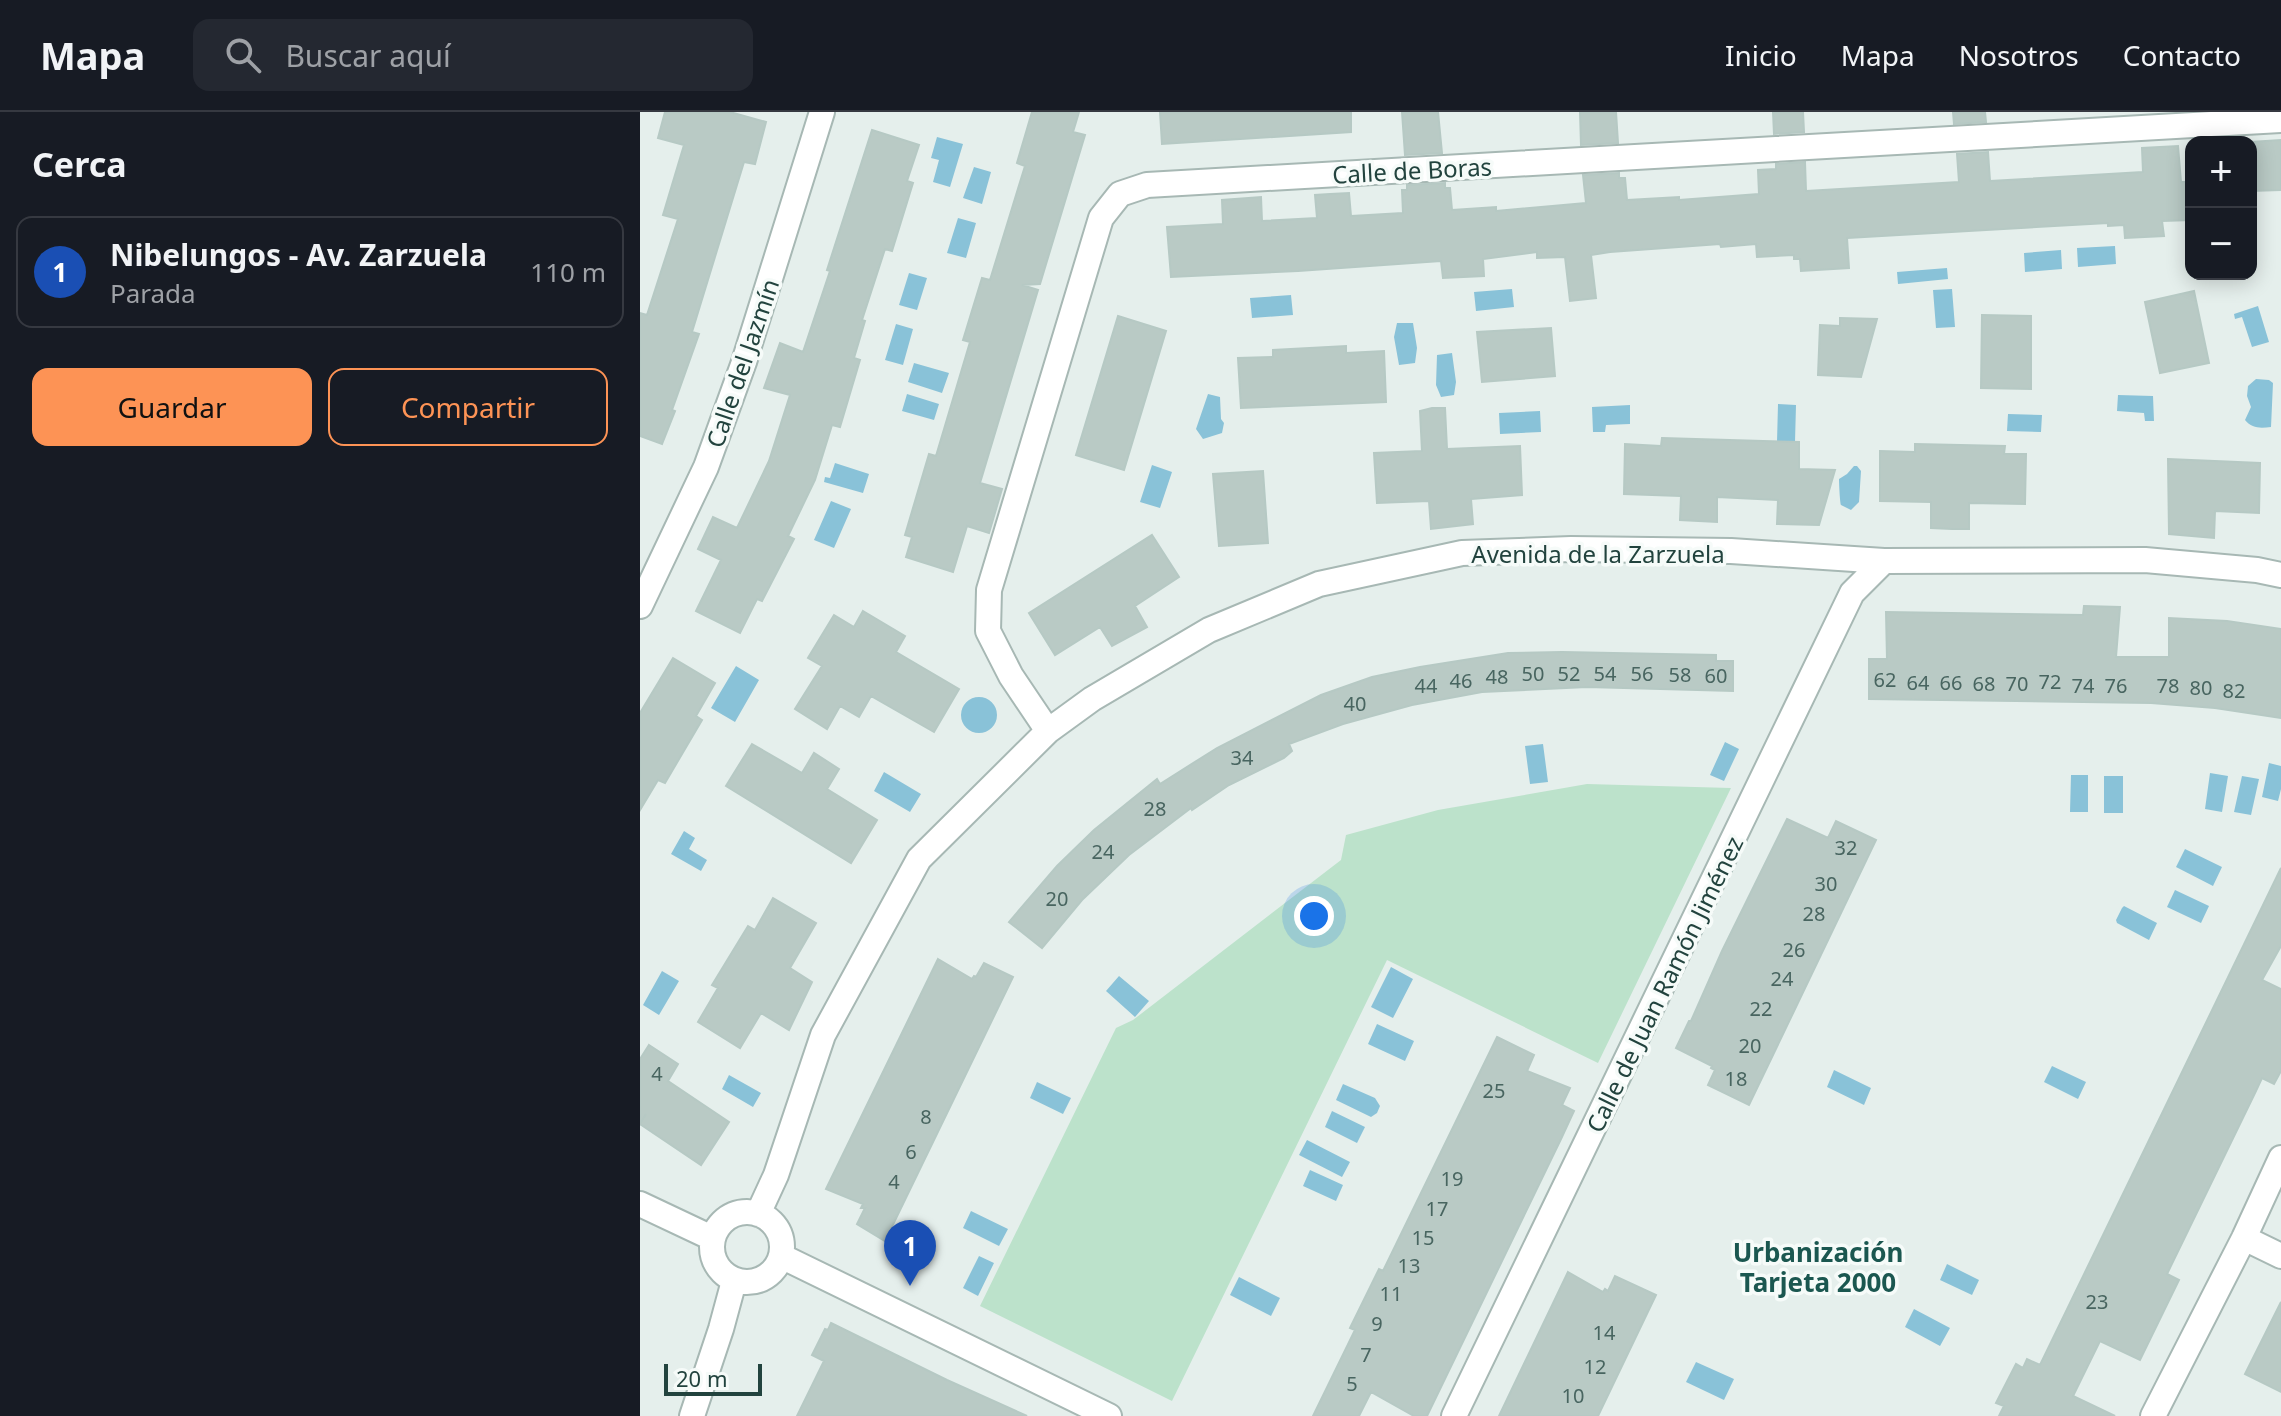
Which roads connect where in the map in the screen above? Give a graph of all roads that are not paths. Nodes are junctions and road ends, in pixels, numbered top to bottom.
1 (822, 112) edge
2 (2281, 120) edge
3 (1884, 561) junction
4 (2281, 575) edge
5 (640, 606) edge
6 (1048, 731) junction
7 (2281, 1158) edge
8 (640, 1204) edge
9 (758, 1214) junction
10 (712, 1238) junction
11 (2244, 1238) junction
12 (781, 1256) junction
13 (2281, 1256) edge
14 (734, 1281) junction
15 (692, 1416) edge
16 (1109, 1416) edge
17 (1454, 1416) edge
18 (2153, 1416) edge

1 - 5 street, Calle del Jazmín
2 - 6 street, Calle de Boras
3 - 4 street, Avenida de la Zarzuela
3 - 6 street, Avenida de la Zarzuela
3 - 17 street, Calle de Juan Ramón Jiménez
6 - 9 street, Avenida de la Zarzuela
7 - 11 street
8 - 10 street
9 - 10 street
9 - 12 street
10 - 14 street
11 - 13 street
11 - 18 street
12 - 14 street
12 - 16 street
14 - 15 street

